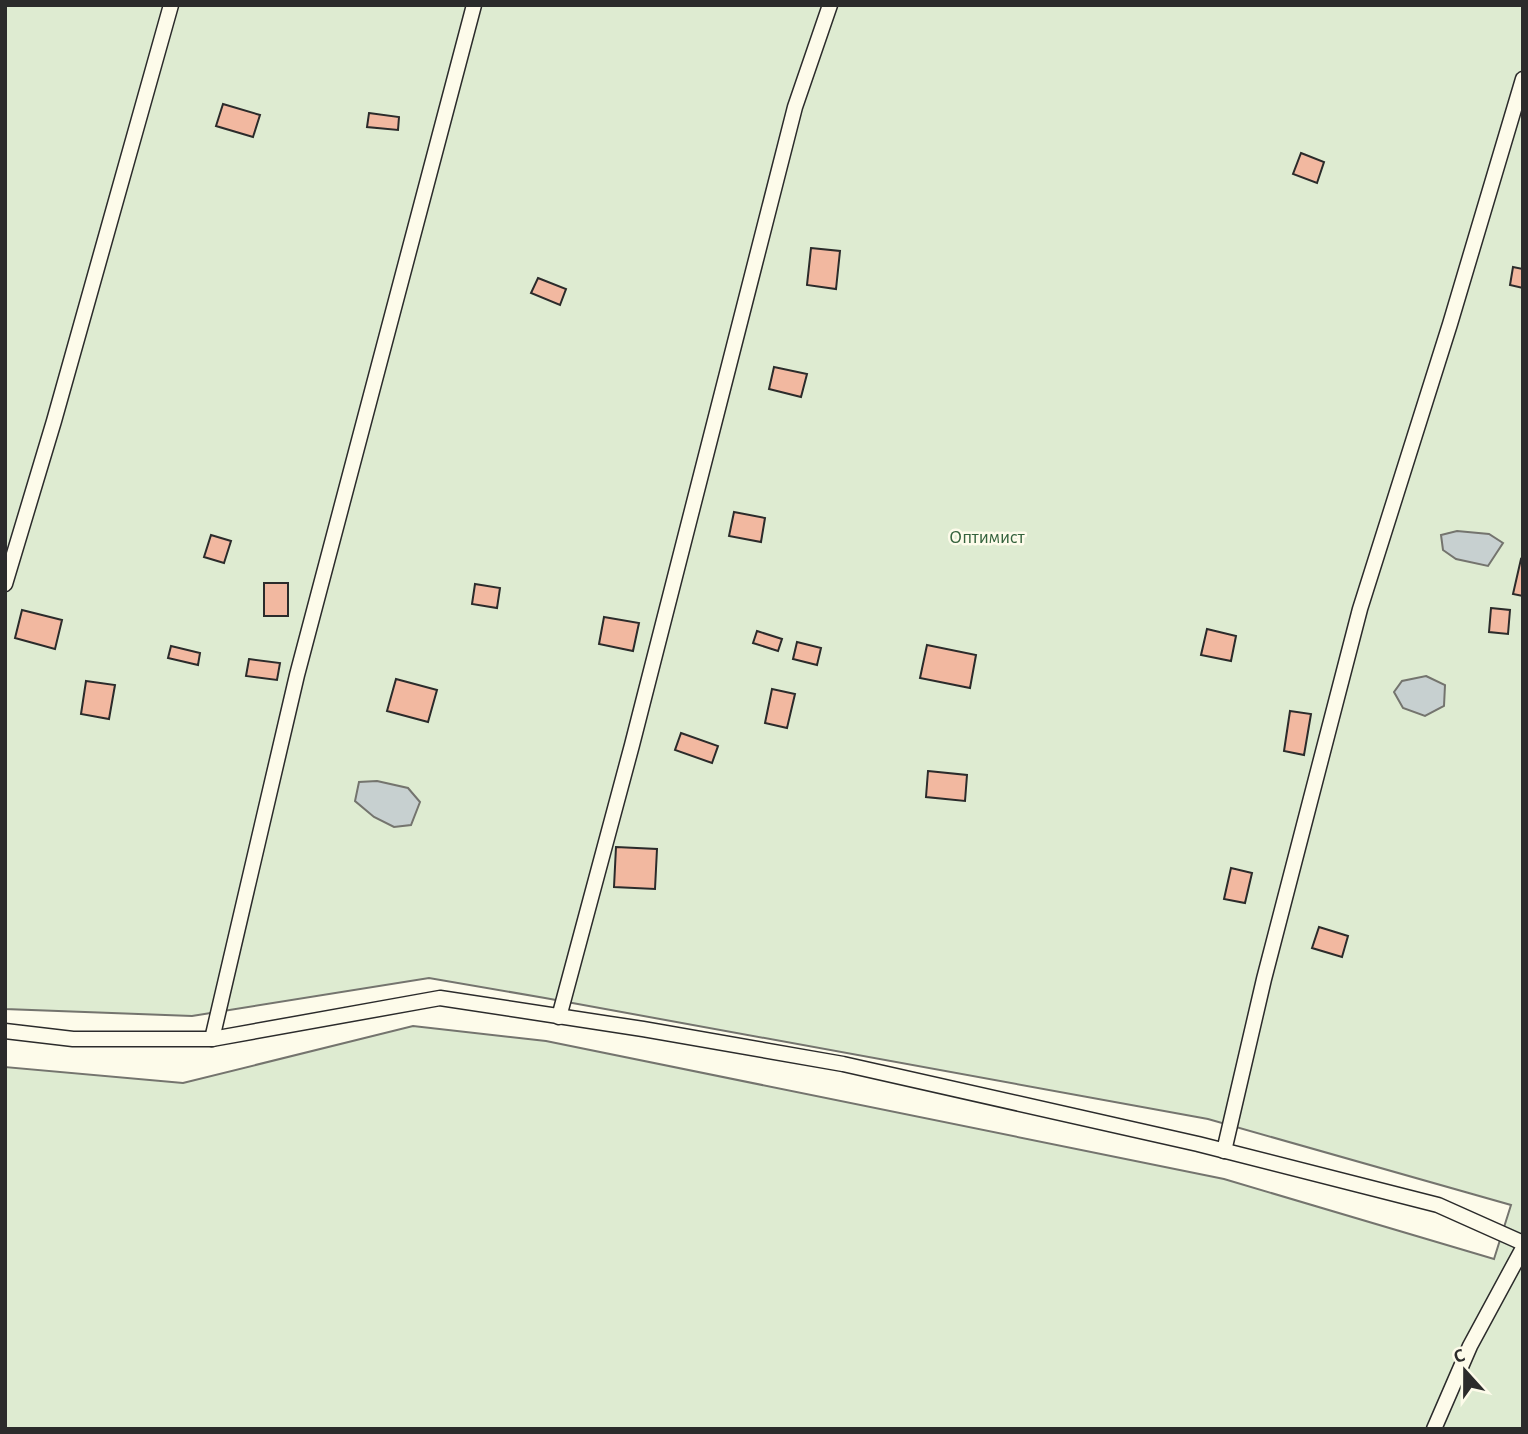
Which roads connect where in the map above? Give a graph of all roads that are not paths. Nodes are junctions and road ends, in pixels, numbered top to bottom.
1 (171, 5) edge
2 (474, 5) edge
3 (830, 5) edge
4 (1523, 79) edge
5 (5, 584) edge
6 (559, 1017) junction
7 (5, 1031) edge
8 (212, 1039) junction
9 (1224, 1151) junction
10 (1523, 1243) edge
11 (1523, 1248) edge
12 (1434, 1429) edge

1 - 5 lane
2 - 8 lane
3 - 6 lane
4 - 9 lane
6 - 8 lane
6 - 9 lane
7 - 8 lane
9 - 10 lane
11 - 12 lane

